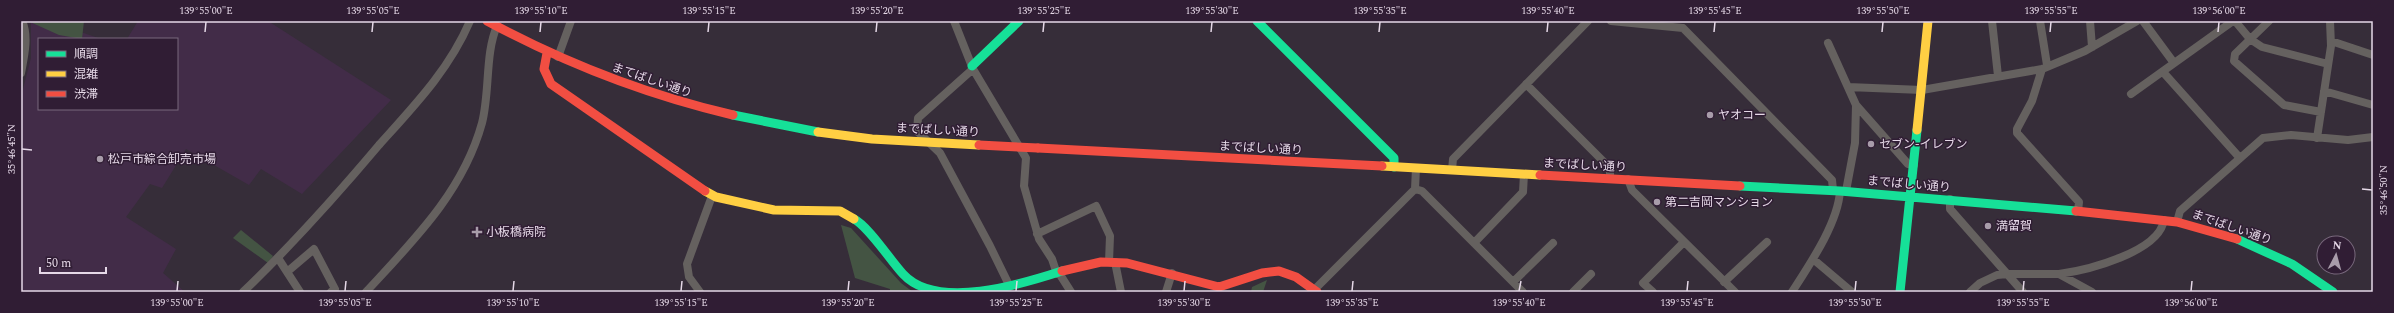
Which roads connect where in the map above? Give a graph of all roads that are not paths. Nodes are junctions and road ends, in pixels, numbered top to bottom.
1 (22, 21) edge
2 (470, 21) edge
3 (487, 21) edge
4 (571, 21) edge
5 (954, 21) edge
6 (1019, 21) edge
7 (1256, 21) edge
8 (1588, 21) edge
9 (1611, 21) edge
10 (1928, 21) edge
11 (1992, 21) edge
12 (2040, 21) edge
13 (2090, 21) edge
14 (2137, 21) edge
15 (2143, 21) edge
16 (2234, 21) edge
17 (2269, 21) edge
18 (2330, 21) edge
19 (497, 26) junction
20 (2250, 39) junction
21 (2331, 41) junction
22 (1828, 43) dead end
23 (2092, 47) junction
24 (547, 53) junction
25 (2373, 54) edge
26 (558, 57) junction
27 (2174, 63) junction
28 (2328, 64) junction
29 (972, 67) junction
30 (2044, 67) junction
31 (2163, 72) junction
32 (21, 73) edge
33 (1998, 76) junction
34 (1526, 84) junction
35 (1848, 88) junction
36 (1922, 90) junction
37 (2324, 91) junction
38 (2131, 94) dead end
39 (1856, 105) junction
40 (2373, 105) edge
41 (2321, 112) junction
42 (818, 132) joint
43 (2317, 138) junction
44 (2373, 138) edge
45 (2240, 157) junction
46 (1914, 165) junction
47 (1394, 167) junction
48 (1416, 168) junction
49 (1452, 170) junction
50 (1524, 174) junction
51 (1610, 178) junction
52 (1628, 179) junction
53 (1415, 189) junction
54 (1840, 191) junction
55 (712, 196) junction
56 (1911, 196) junction
57 (1950, 199) junction
58 (2078, 211) junction
59 (2164, 220) junction
60 (2177, 222) junction
61 (1037, 234) junction
62 (1684, 242) junction
63 (1767, 242) dead end
64 (1474, 243) junction
65 (1553, 243) dead end
66 (278, 258) junction
67 (1813, 259) junction
68 (1112, 262) junction
69 (287, 272) junction
70 (1058, 273) junction
71 (1172, 273) junction
72 (1591, 274) dead end
73 (2008, 274) junction
74 (2059, 274) junction
75 (1513, 282) junction
76 (1726, 284) junction
77 (1010, 287) junction
78 (1316, 291) edge
79 (243, 292) edge
80 (300, 292) edge
81 (330, 292) edge
82 (366, 292) edge
83 (700, 292) edge
84 (962, 292) edge
85 (1071, 292) edge
86 (1121, 292) edge
87 (1166, 292) edge
88 (1524, 292) edge
89 (1573, 292) edge
90 (1653, 292) edge
91 (1722, 292) edge
92 (1735, 292) edge
93 (1792, 292) edge
94 (1852, 292) edge
95 (1900, 292) edge
96 (1970, 292) edge
97 (2023, 292) edge
98 (2092, 292) edge
99 (2333, 292) edge

1 - 32 street
2 - 66 street
3 - 19 street, まてばしい通り
4 - 26 street
5 - 29 street
6 - 29 street
7 - 47 street
8 - 34 street
9 - 54 street
10 - 36 street
11 - 33 street
12 - 30 street
13 - 23 street
14 - 23 street
15 - 27 street
16 - 20 street
16 - 27 street
17 - 20 street
18 - 21 street
19 - 24 street, まてばしい通り
19 - 82 street
20 - 28 street
20 - 41 street
21 - 25 street
21 - 28 street
22 - 35 street
23 - 30 street
24 - 26 street, まてばしい通り
24 - 55 street
26 - 42 street, まてばしい通り
27 - 31 street
28 - 37 street
29 - 61 street
29 - 77 street
30 - 33 street
30 - 58 street
31 - 38 street
31 - 45 street
33 - 36 street
34 - 49 street
34 - 51 street
35 - 36 street
35 - 39 street
36 - 46 street
37 - 40 street
37 - 41 street
39 - 46 street
39 - 54 street
41 - 43 street
42 - 47 street, までばしい通り, bridge
43 - 44 street
43 - 45 street
45 - 60 street
46 - 56 street
47 - 48 street, までばしい通り
48 - 49 street, までばしい通り
48 - 53 street
49 - 50 street, までばしい通り
50 - 51 street, までばしい通り
50 - 64 street
51 - 52 street, までばしい通り
52 - 54 street, までばしい通り
52 - 62 street
53 - 64 street
53 - 78 street
54 - 56 street, までばしい通り
54 - 67 street
55 - 83 street
55 - 84 street
56 - 57 street, までばしい通り
56 - 95 street
57 - 58 street, までばしい通り
57 - 73 street
58 - 59 street, までばしい通り
59 - 60 street, までばしい通り
59 - 74 street
60 - 99 street, までばしい通り
61 - 68 street
61 - 70 street
62 - 76 street
62 - 90 street
63 - 76 street
64 - 75 street
65 - 75 street
66 - 69 street
66 - 79 street
67 - 93 street
67 - 94 street
68 - 70 street
68 - 71 street
68 - 86 street
69 - 80 street
69 - 81 street
70 - 77 street
70 - 85 street
71 - 78 street
71 - 87 street
72 - 89 street
73 - 74 street
73 - 96 street
73 - 97 street
74 - 98 street
75 - 88 street
76 - 91 street
76 - 92 street
77 - 84 street

